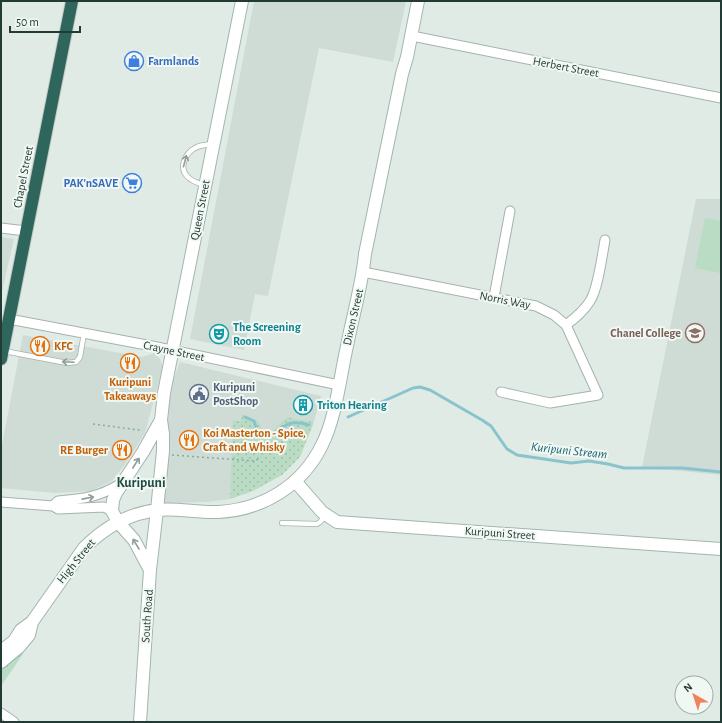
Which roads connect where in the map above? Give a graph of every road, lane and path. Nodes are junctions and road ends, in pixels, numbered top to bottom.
1 (72, 1) edge
2 (242, 1) edge
3 (418, 1) edge
4 (412, 36) junction
5 (721, 98) edge
6 (214, 144) junction
7 (205, 185) junction
8 (510, 211) dead end
9 (1, 228) edge
10 (26, 231) junction
11 (605, 240) dead end
12 (363, 272) junction
13 (494, 297) junction
14 (9, 319) junction
15 (566, 325) junction
16 (84, 333) junction
17 (172, 350) junction
18 (2, 355) edge
19 (339, 385) junction
20 (501, 392) dead end
21 (161, 420) junction
22 (93, 424) dead end
23 (145, 435) dead end
24 (162, 456) junction
25 (261, 457) dead end
26 (296, 481) junction
27 (123, 483) junction
28 (1, 502) edge
29 (54, 506) junction
30 (158, 510) junction
31 (112, 511) junction
32 (326, 515) junction
33 (118, 522) junction
34 (282, 523) dead end
35 (721, 549) edge
36 (150, 570) junction
37 (32, 622) junction
38 (1, 651) edge
39 (1, 662) edge
40 (1, 713) edge
41 (14, 722) edge
42 (140, 722) edge

1 - 10 highway, Chapel Street
2 - 6 street, Queen Street
3 - 4 street, Dixon Street
4 - 5 street, Herbert Street
4 - 12 street, Dixon Street
6 - 7 street, Queen Street
7 -> 6 lane
7 - 17 street, Queen Street
8 - 13 street
9 - 10 street
10 - 14 highway, Chapel Street
11 - 15 street
12 - 13 street, Norris Way
12 - 19 street, Dixon Street
13 - 15 street, Norris Way
14 - 16 street, Crayne Street
14 - 18 highway, Chapel Street
15 - 20 street, Norris Way
16 - 17 street, Crayne Street
16 -> 18 lane
17 - 19 street, Crayne Street
17 - 21 street, Queen Street
19 - 26 street, Dixon Street
21 - 24 street, Queen Street
27 -> 21 street, Queen Street
22 - 23 path
24 - 25 path
24 - 30 street, Queen Street
26 - 30 street, Dixon Street
26 - 32 street, Kuripuni Street
29 -> 27 street
27 - 31 street, Queen Street
28 - 29 street
29 - 31 street
30 - 33 street, High Street
30 - 36 street, South Road
31 - 33 street
32 - 34 lane
32 - 35 street, Kuripuni Street
36 -> 33 street
33 - 37 street, High Street
36 - 42 street, South Road
37 - 38 street, High Street
37 - 39 street, High Street
40 - 41 street

